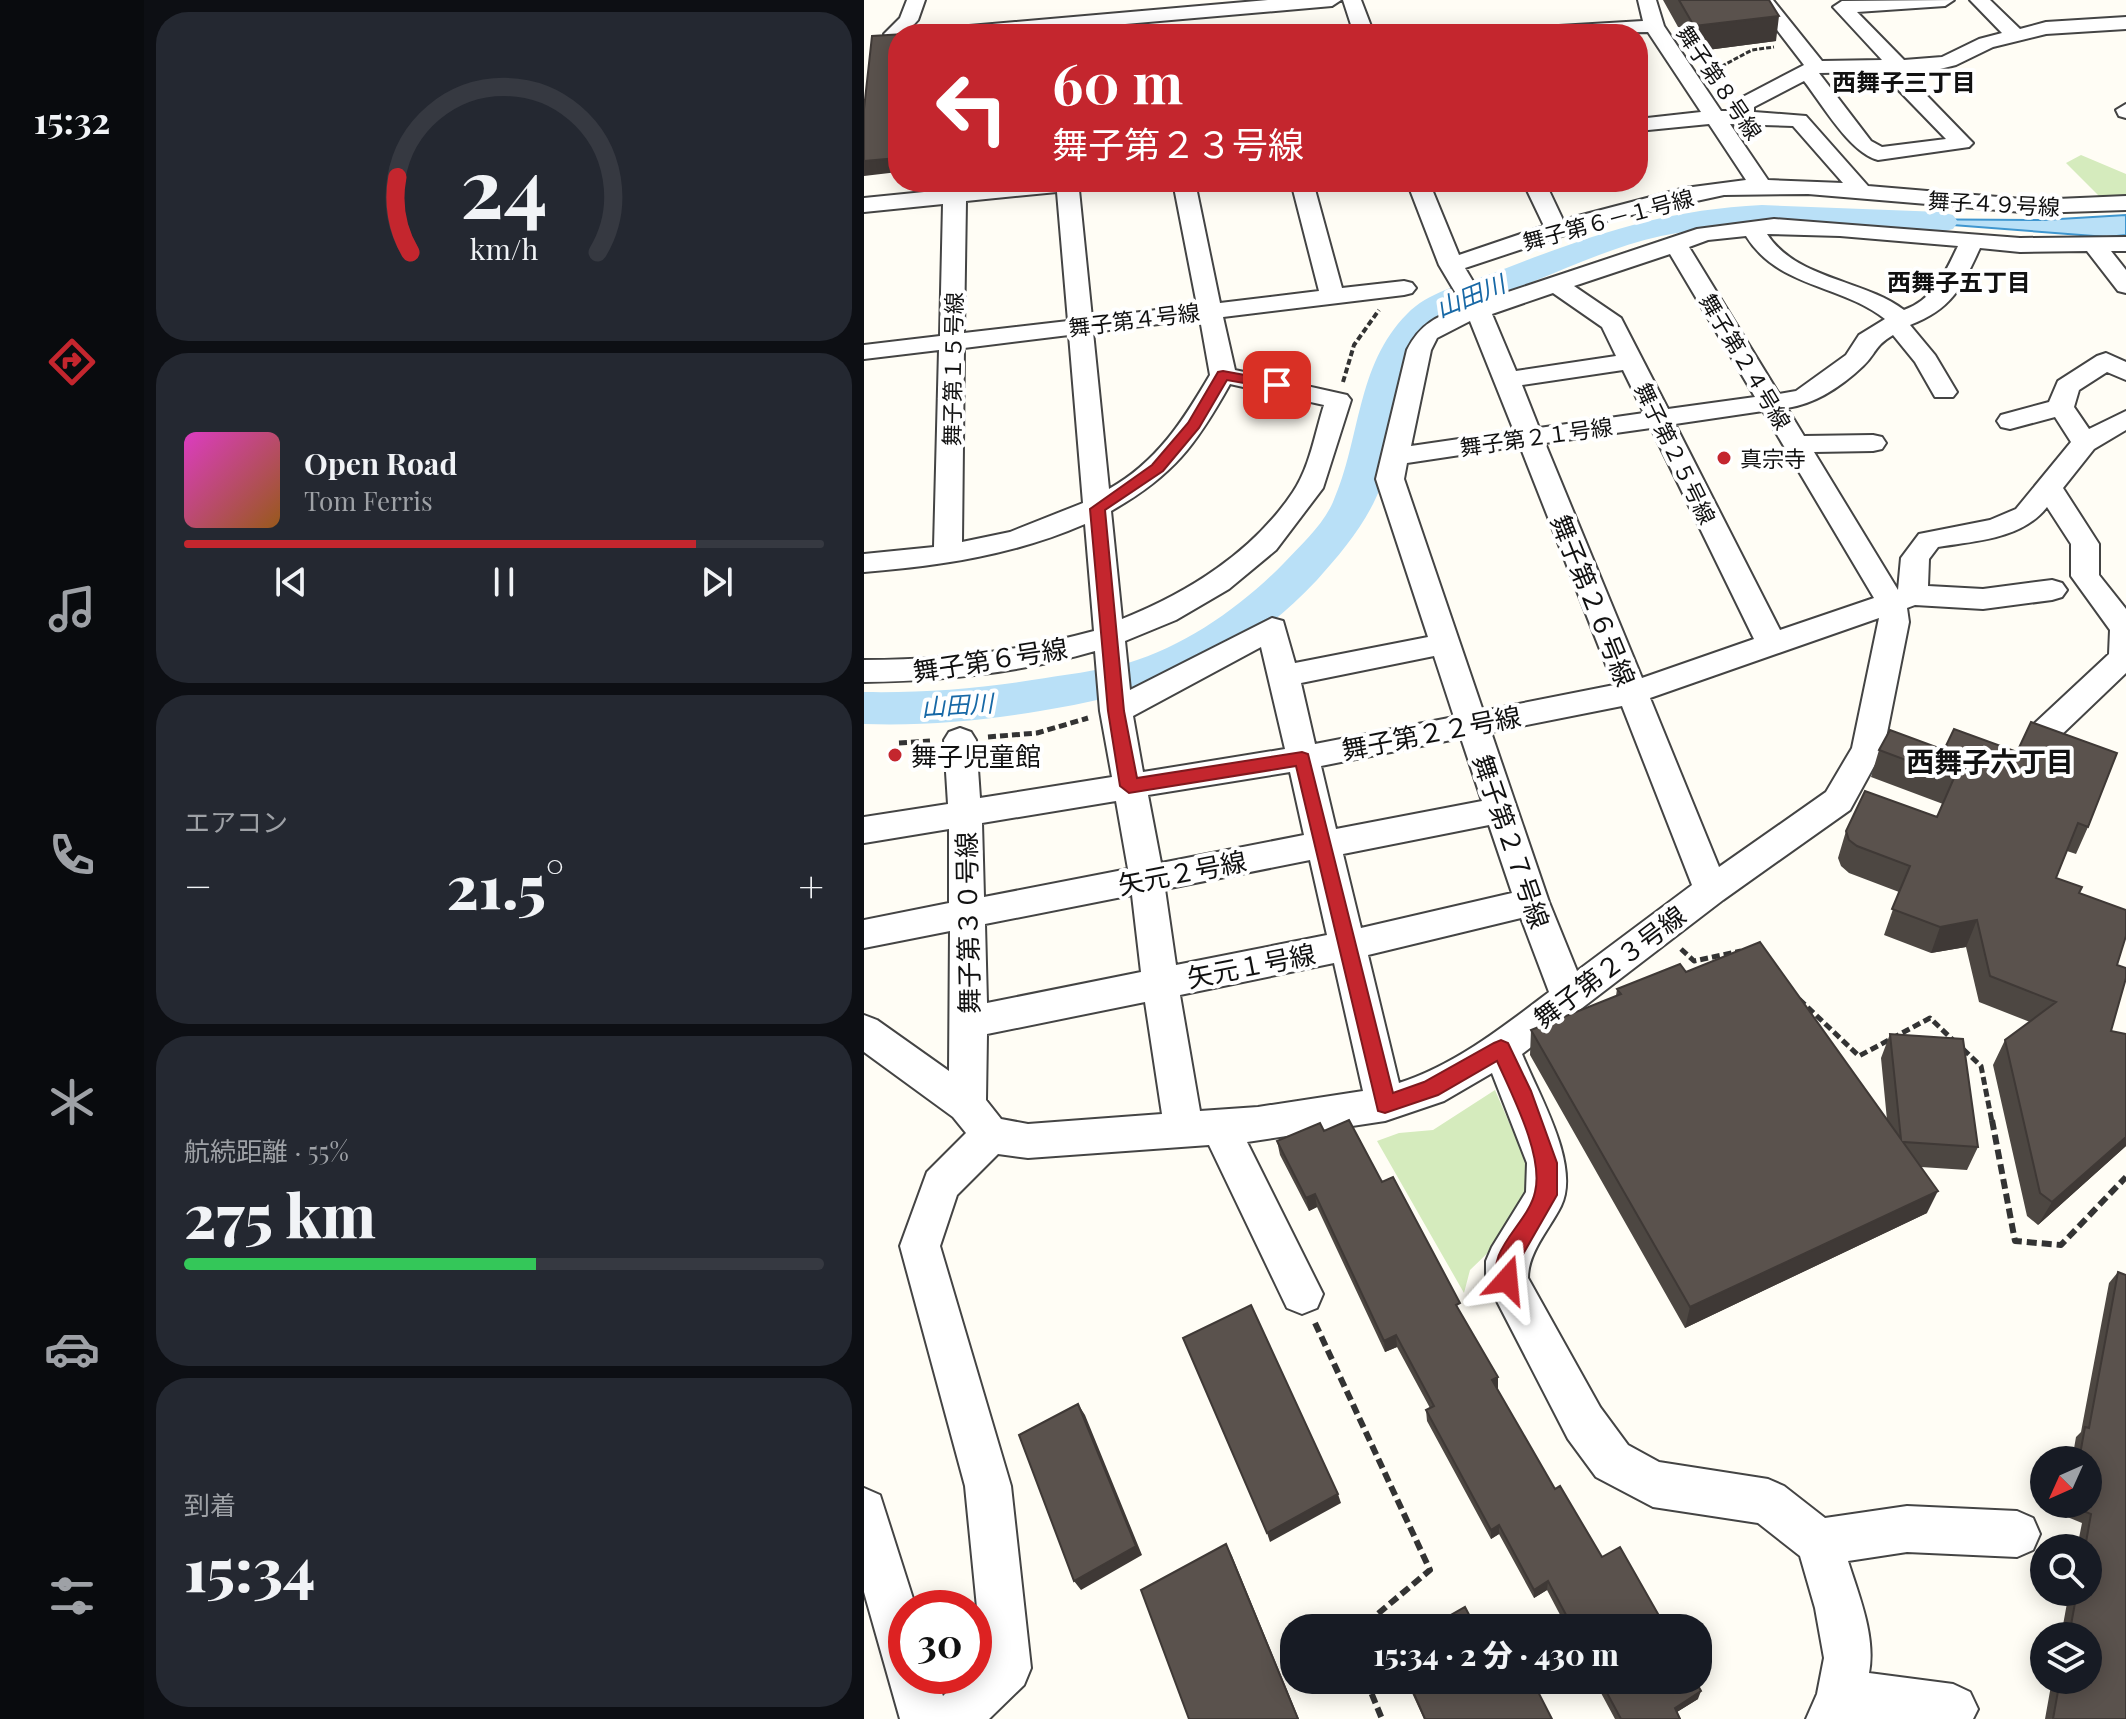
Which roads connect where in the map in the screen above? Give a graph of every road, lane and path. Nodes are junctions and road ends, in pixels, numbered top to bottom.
1 (916, 0) edge
2 (1332, 0) edge
3 (1352, 0) edge
4 (1647, 0) edge
5 (1763, 0) edge
6 (1979, 0) edge
7 (1945, 4) edge
8 (1141, 8) edge
9 (2126, 23) edge
10 (904, 24) edge
11 (1119, 24) edge
12 (1360, 24) edge
13 (1648, 26) edge
14 (1654, 26) junction
15 (2016, 36) junction
16 (1797, 43) junction
17 (1743, 46) edge
18 (1752, 50) junction
19 (1892, 66) junction
20 (1812, 69) junction
21 (1691, 82) junction
22 (1713, 117) junction
23 (1743, 117) junction
24 (1648, 124) edge
25 (1891, 153) junction
26 (1761, 186) junction
27 (937, 192) edge
28 (954, 192) edge
29 (1076, 192) edge
30 (1186, 192) edge
31 (1305, 192) edge
32 (1422, 192) edge
33 (1539, 192) edge
34 (1647, 192) edge
35 (1863, 193) junction
36 (1946, 202) junction
37 (1653, 203) junction
38 (2126, 203) edge
39 (864, 205) edge
40 (1753, 229) junction
41 (1557, 230) junction
42 (1973, 240) junction
43 (1675, 243) junction
44 (2126, 244) edge
45 (2095, 246) junction
46 (1451, 265) junction
47 (1556, 284) junction
48 (2126, 286) edge
49 (1404, 288) joint
50 (1332, 296) junction
51 (1211, 309) junction
52 (1478, 310) junction
53 (1898, 321) junction
54 (1083, 325) junction
55 (953, 341) junction
56 (864, 352) edge
57 (1631, 361) junction
58 (2126, 372) edge
59 (1223, 375) junction
60 (1507, 380) junction
61 (1944, 392) dead end
62 (1338, 400) junction
63 (1771, 402) junction
64 (2061, 407) junction
65 (1658, 419) junction
66 (2126, 419) edge
67 (2010, 421) dead end
68 (1528, 436) junction
69 (1873, 443) dead end
70 (2085, 443) junction
71 (1796, 444) junction
72 (1396, 456) junction
73 (2048, 486) junction
74 (1098, 509) junction
75 (948, 555) junction
76 (864, 563) edge
77 (2052, 590) dead end
78 (1902, 598) junction
79 (1108, 639) junction
80 (1445, 644) junction
81 (1772, 644) junction
82 (864, 671) edge
83 (1283, 676) junction
84 (1631, 693) junction
85 (1116, 711) junction
86 (1471, 724) junction
87 (2046, 731) edge
88 (960, 740) junction
89 (899, 743) dead end
90 (1302, 758) junction
91 (1129, 786) junction
92 (1500, 810) junction
93 (965, 813) junction
94 (864, 830) edge
95 (1323, 845) junction
96 (1147, 879) junction
97 (1711, 890) junction
98 (1532, 902) junction
99 (965, 913) junction
100 (1658, 930) junction
101 (864, 934) edge
102 (1347, 946) junction
103 (1747, 949) edge
104 (1160, 983) junction
105 (1792, 992) edge
106 (1569, 996) junction
107 (969, 1022) junction
108 (864, 1031) edge
109 (1501, 1049) junction
110 (1385, 1104) junction
111 (979, 1120) junction
112 (1202, 1128) junction
113 (2126, 1177) edge
114 (1302, 1294) joint
115 (864, 1511) edge
116 (2017, 1534) dead end
117 (1819, 1542) junction
118 (888, 1593) edge
119 (1378, 1614) edge
120 (917, 1694) edge
121 (1372, 1694) edge
122 (1836, 1707) edge
123 (1953, 1709) dead end
124 (925, 1719) edge
125 (954, 1719) edge
126 (1382, 1719) edge

1 - 10 street
2 - 8 street
3 - 12 street
4 - 14 street, 舞子第８号線
5 - 16 street
6 - 15 street
7 - 19 street
8 - 11 street
9 - 15 street
13 - 14 street
14 - 21 street, 舞子第８号線
15 - 19 street
16 - 18 path
16 - 20 street
17 - 18 path
18 - 21 path
19 - 20 street
19 - 25 street
20 - 23 street
20 - 25 street
21 - 22 street, 舞子第８号線
22 - 23 street
22 - 24 street
22 - 26 street, 舞子第８号線
23 - 35 street
25 - 36 street
26 - 35 street, 舞子第６－１号線
26 - 37 street, 舞子第６－１号線
27 - 39 street
28 - 55 street, 舞子第１５号線
29 - 54 street
30 - 51 street
31 - 50 street
32 - 46 street, 舞子第２６号線
33 - 41 street
34 - 37 street
35 - 36 street, 舞子４９号線
36 - 38 street, 舞子４９号線
37 - 41 street, 舞子第６－１号線
40 - 42 street
40 - 43 street
40 - 53 street
41 - 46 street, 舞子第６－１号線
42 - 45 street
42 - 53 street, 舞子第２１号線
43 - 47 street
43 - 63 street, 舞子第２４号線
44 - 45 street
45 - 48 street
46 - 52 street, 舞子第２６号線
47 - 52 street
47 - 57 street, 舞子第２５号線
49 - 50 street, 舞子第４号線
49 - 62 path
50 - 51 street, 舞子第４号線
51 - 54 street, 舞子第４号線
51 - 59 street
52 - 60 street, 舞子第２６号線
52 - 72 street, 舞子第２７号線
53 - 61 street
53 - 63 street, 舞子第２１号線
54 - 55 street, 舞子第４号線
54 - 74 street
55 - 56 street, 舞子第４号線
55 - 75 street, 舞子第１５号線
57 - 60 street
57 - 65 street, 舞子第２５号線
58 - 64 street
59 - 62 street
59 - 74 street
60 - 68 street, 舞子第２６号線
62 - 79 street, 舞子第６号線
63 - 65 street, 舞子第２１号線
63 - 71 street, 舞子第２４号線
64 - 67 street
64 - 70 street
65 - 68 street, 舞子第２１号線
65 - 81 street, 舞子第２５号線
66 - 70 street, 舞子第２３号線
68 - 72 street, 舞子第２１号線
68 - 84 street, 舞子第２６号線
69 - 71 street
70 - 73 street, 舞子第２３号線
71 - 78 street, 舞子第２４号線
72 - 80 street, 舞子第２７号線
73 - 78 street, 舞子第２３号線
73 - 87 street
74 - 75 street
74 - 79 street
75 - 76 street
77 - 78 street
78 - 81 street, 舞子第２２号線
78 - 97 street, 舞子第２３号線
79 - 82 street, 舞子第６号線
79 - 85 street
80 - 83 street
80 - 86 street, 舞子第２７号線
81 - 84 street, 舞子第２２号線
83 - 85 street
83 - 90 street
84 - 86 street, 舞子第２２号線
84 - 97 street, 舞子第２６号線
85 - 88 path
85 - 91 street
86 - 90 street, 舞子第２２号線
86 - 92 street, 舞子第２７号線
88 - 89 path
88 - 93 street, 舞子第３０号線
90 - 91 street, 舞子第２２号線
90 - 95 street
91 - 93 street, 舞子第２２号線
91 - 96 street
92 - 95 street, 矢元２号線
92 - 98 street, 舞子第２７号線
93 - 94 street, 舞子第２２号線
93 - 99 street, 舞子第３０号線
95 - 96 street, 矢元２号線
95 - 102 street
96 - 99 street, 矢元２号線
96 - 104 street
97 - 100 street, 舞子第２３号線
98 - 102 street, 矢元１号線
98 - 106 street, 舞子第２７号線
99 - 101 street, 矢元２号線
99 - 107 street, 舞子第３０号線
100 - 103 path
100 - 106 street, 舞子第２３号線
102 - 104 street, 矢元１号線
102 - 110 street
104 - 107 street, 矢元１号線
104 - 112 street
105 - 113 path
106 - 109 street, 舞子第２３号線
107 - 111 street, 舞子第３０号線
108 - 111 street, 舞子第２３号線
109 - 110 street, 舞子第２３号線
109 - 117 street
110 - 112 street, 舞子第２３号線
111 - 112 street, 舞子第２３号線
111 - 125 street
112 - 114 street
114 - 119 path
115 - 118 street
116 - 117 street
117 - 122 street
120 - 124 street
121 - 126 path
122 - 123 street

